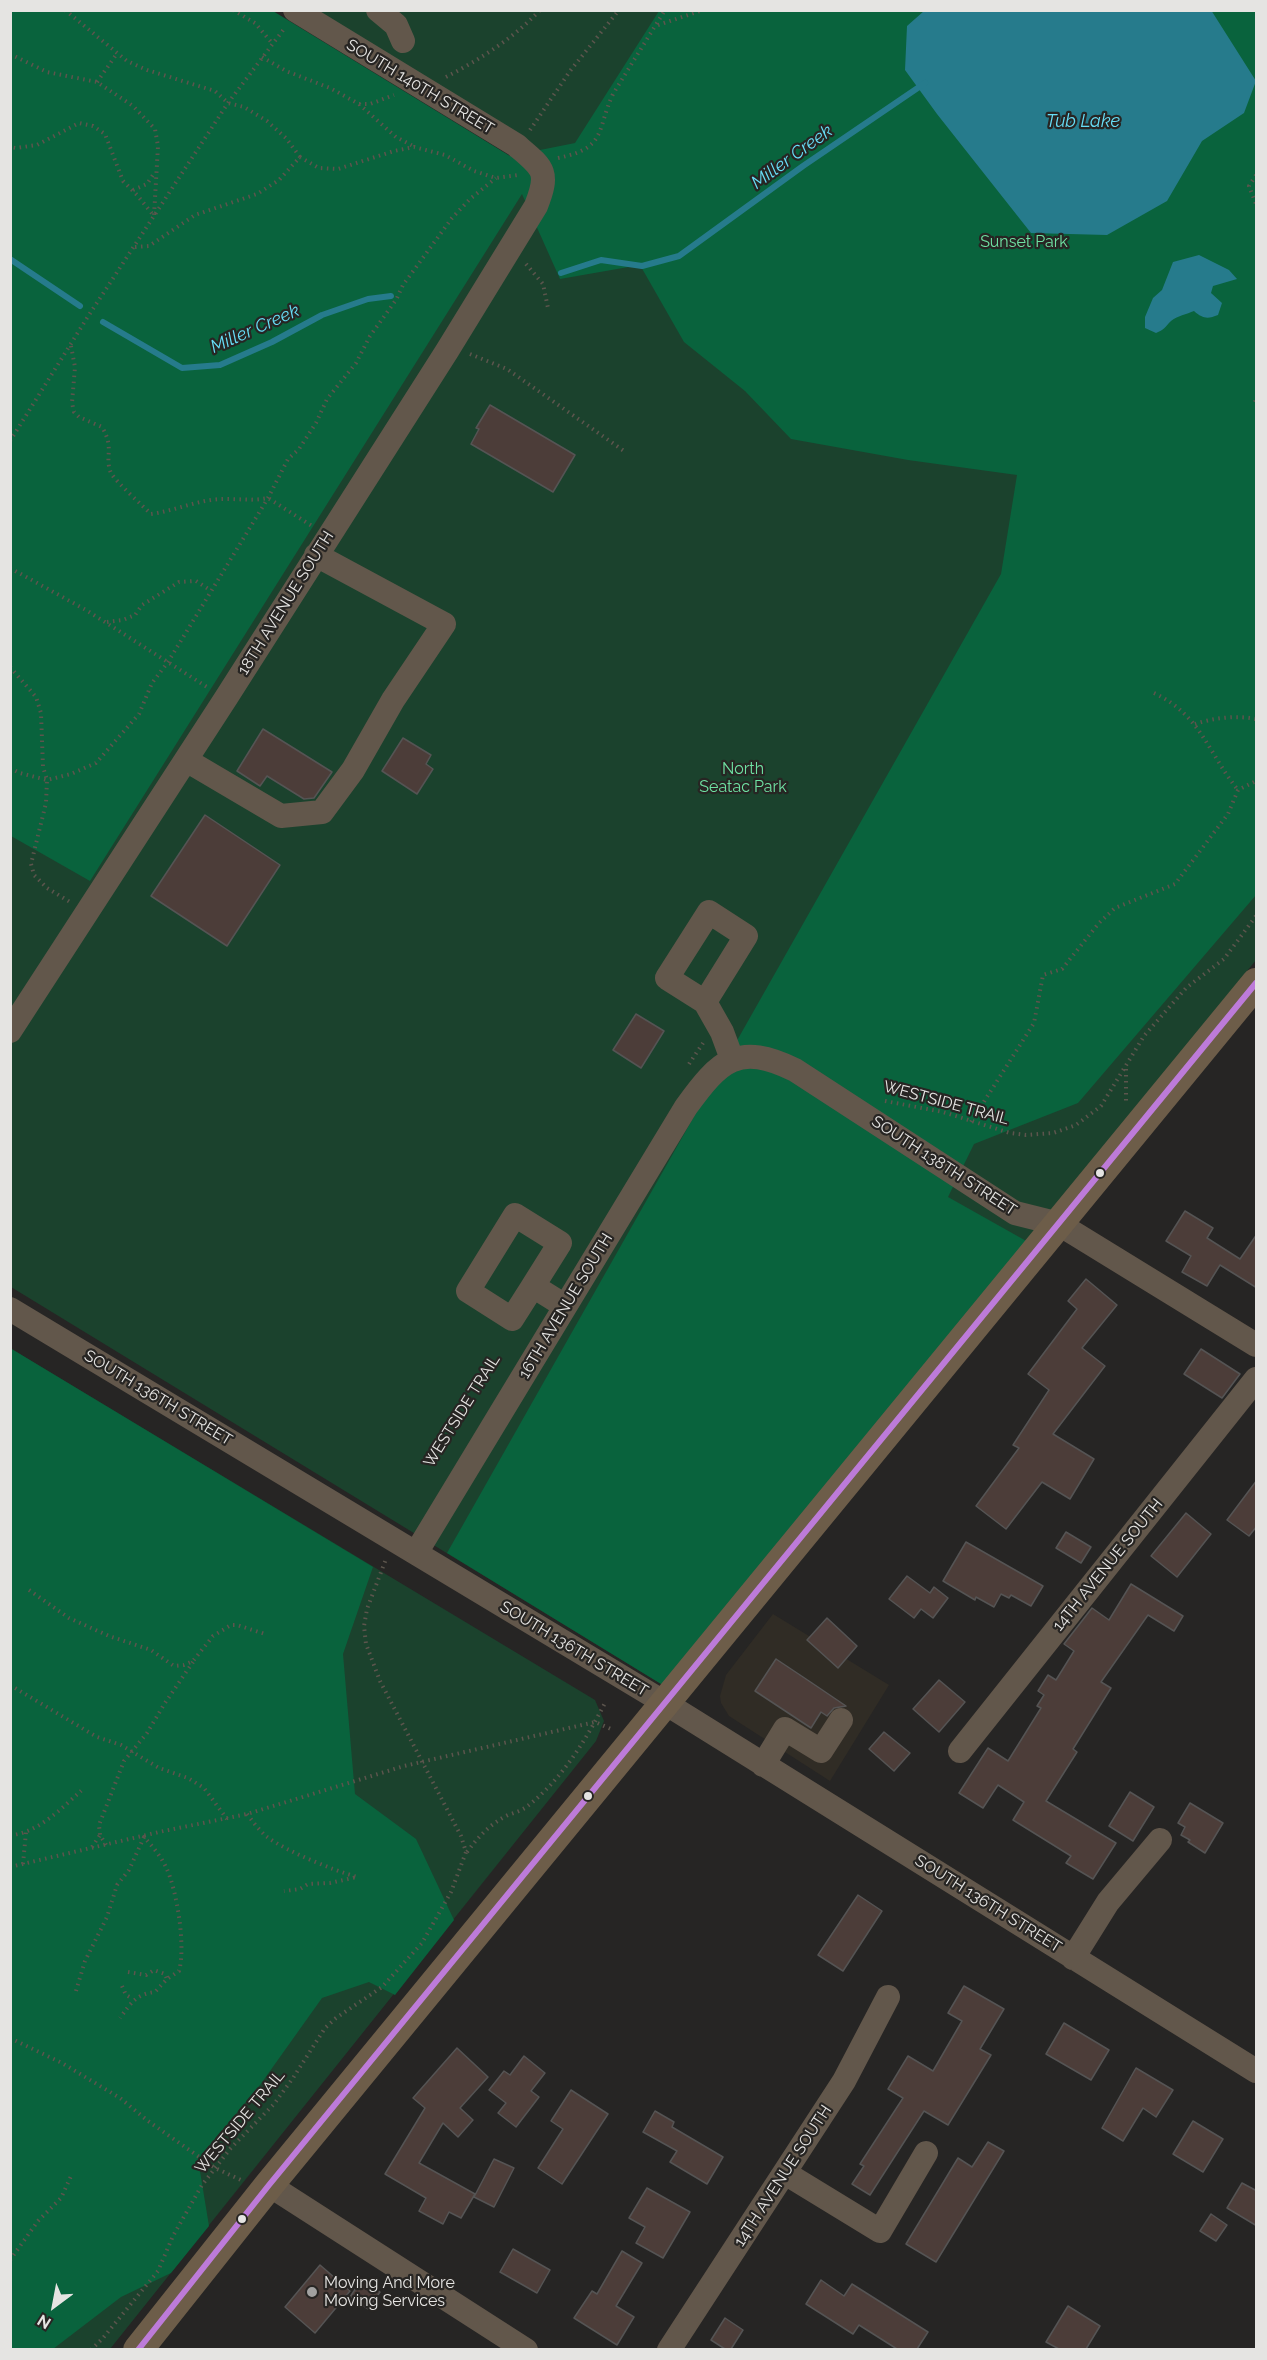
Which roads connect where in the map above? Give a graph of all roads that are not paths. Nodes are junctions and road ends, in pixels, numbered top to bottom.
1 (378, 10) edge
2 (296, 11) edge
3 (403, 41) dead end
4 (542, 168) joint
5 (322, 546) junction
6 (186, 760) junction
7 (1257, 983) edge
8 (705, 1002) dead end
9 (10, 1031) edge
10 (727, 1061) junction
11 (1059, 1224) junction
12 (533, 1286) dead end
13 (565, 1306) junction
14 (10, 1309) edge
15 (1257, 1345) edge
16 (1257, 1379) edge
17 (406, 1547) junction
18 (666, 1703) junction
19 (841, 1720) dead end
20 (960, 1751) dead end
21 (763, 1765) junction
22 (1160, 1840) dead end
23 (1073, 1958) junction
24 (888, 1997) dead end
25 (1257, 2071) edge
26 (927, 2153) dead end
27 (785, 2174) junction
28 (269, 2185) junction
29 (138, 2349) edge
30 (526, 2349) edge
31 (669, 2349) edge

1 - 3 street
2 - 4 street, SOUTH 140TH STREET
4 - 5 street, 18TH AVENUE SOUTH
5 - 6 street, 18TH AVENUE SOUTH
5 - 6 street
6 - 9 street, 18TH AVENUE SOUTH
7 - 11 main road
8 - 10 street
10 - 11 street, SOUTH 138TH STREET
10 - 13 street, 16TH AVENUE SOUTH
11 - 15 street, SOUTH 138TH STREET
11 - 18 main road
12 - 13 street
13 - 17 street, 16TH AVENUE SOUTH
14 - 17 street, SOUTH 136TH STREET
16 - 20 street, 14TH AVENUE SOUTH
17 - 18 street, SOUTH 136TH STREET
18 - 21 street, SOUTH 136TH STREET
18 - 28 main road
19 - 21 street
21 - 23 street, SOUTH 136TH STREET
22 - 23 street
23 - 25 street, SOUTH 136TH STREET
24 - 27 street, 14TH AVENUE SOUTH
26 - 27 street
27 - 31 street, 14TH AVENUE SOUTH
28 - 29 main road
28 - 30 street

